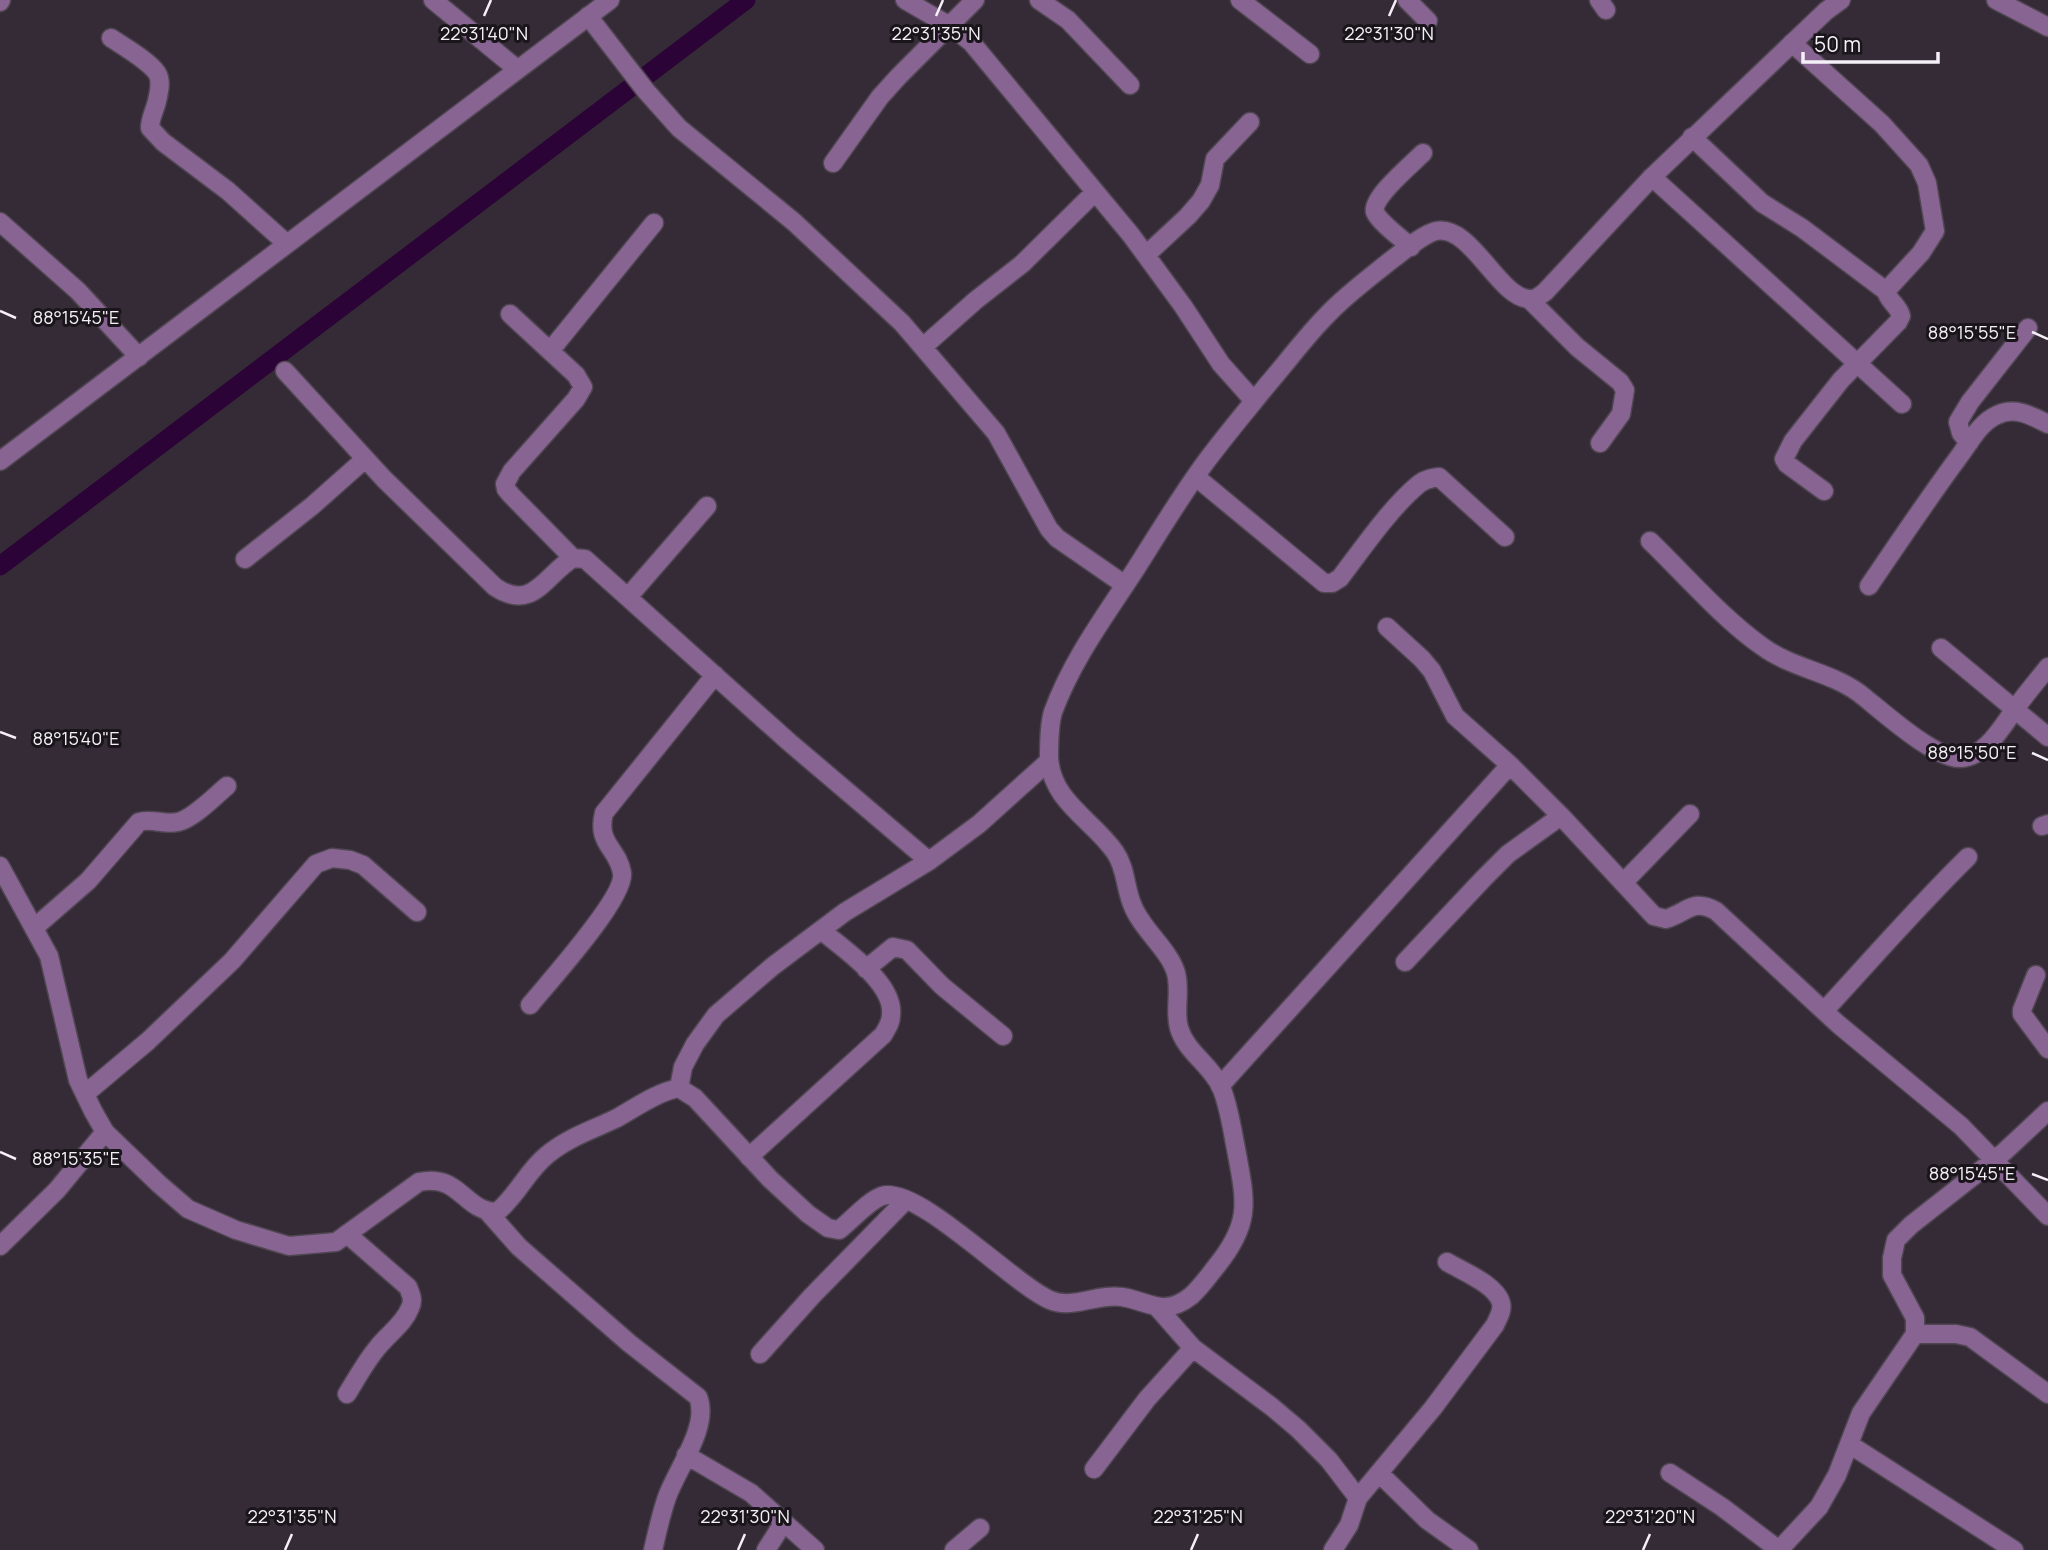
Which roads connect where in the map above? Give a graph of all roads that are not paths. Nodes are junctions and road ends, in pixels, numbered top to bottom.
1 (433, 0) edge
2 (610, 0) edge
3 (905, 0) edge
4 (975, 0) edge
5 (1039, 0) edge
6 (1240, 0) edge
7 (1407, 0) edge
8 (1841, 0) edge
9 (1996, 0) edge
10 (588, 16) junction
11 (1428, 20) dead end
12 (950, 26) junction
13 (2048, 27) edge
14 (111, 38) dead end
15 (1792, 43) junction
16 (1310, 54) dead end
17 (517, 69) junction
18 (1130, 85) dead end
19 (1250, 122) dead end
20 (1692, 137) junction
21 (1423, 153) dead end
22 (833, 163) dead end
23 (1652, 177) junction
24 (1095, 192) junction
25 (0, 222) edge
26 (654, 223) dead end
27 (286, 243) junction
28 (1411, 247) junction
29 (1146, 256) junction
30 (1886, 291) junction
31 (1530, 300) junction
32 (510, 314) dead end
33 (2028, 328) dead end
34 (923, 346) junction
35 (550, 351) junction
36 (139, 357) junction
37 (1859, 363) junction
38 (285, 371) dead end
39 (1254, 401) junction
40 (1902, 404) dead end
41 (2048, 424) edge
42 (1600, 443) dead end
43 (1969, 443) junction
44 (365, 458) junction
45 (0, 461) edge
46 (1196, 477) junction
47 (1824, 491) dead end
48 (707, 506) dead end
49 (1505, 537) dead end
50 (1650, 541) dead end
51 (573, 558) junction
52 (245, 559) dead end
53 (1125, 585) junction
54 (1869, 586) dead end
55 (628, 597) junction
56 (1387, 627) dead end
57 (1941, 648) dead end
58 (2048, 667) edge
59 (715, 675) junction
60 (2015, 709) junction
61 (2048, 737) edge
62 (1049, 761) junction
63 (1510, 765) junction
64 (227, 786) dead end
65 (1690, 814) dead end
66 (1562, 816) junction
67 (1968, 857) dead end
68 (929, 861) junction
69 (0, 866) edge
70 (1623, 883) junction
71 (417, 912) dead end
72 (34, 928) junction
73 (821, 930) junction
74 (1405, 962) dead end
75 (866, 969) junction
76 (2036, 975) dead end
77 (530, 1005) dead end
78 (1824, 1011) junction
79 (1003, 1036) dead end
80 (2048, 1049) edge
81 (1220, 1086) junction
82 (679, 1088) junction
83 (85, 1094) junction
84 (2048, 1111) edge
85 (105, 1132) junction
86 (749, 1157) junction
87 (1994, 1160) junction
88 (906, 1200) junction
89 (488, 1212) junction
90 (2048, 1216) edge
91 (347, 1234) junction
92 (0, 1246) edge
93 (1447, 1262) dead end
94 (1157, 1307) junction
95 (1915, 1334) junction
96 (1193, 1348) junction
97 (760, 1354) dead end
98 (347, 1394) dead end
99 (2048, 1394) edge
100 (1849, 1444) junction
101 (685, 1455) junction
102 (1094, 1469) dead end
103 (1378, 1473) junction
104 (1671, 1473) dead end
105 (1357, 1498) junction
106 (784, 1522) junction
107 (980, 1528) dead end
108 (653, 1550) edge
109 (766, 1550) edge
110 (815, 1550) edge
111 (954, 1550) edge
112 (1332, 1550) edge
113 (1469, 1550) edge
114 (2014, 1550) edge

1 - 17 street
2 - 10 street
3 - 12 street
4 - 12 street
5 - 18 street
6 - 16 street
7 - 11 street
8 - 15 street
9 - 13 street
10 - 17 street
10 - 34 street
12 - 22 street
12 - 24 street
14 - 27 street
15 - 20 street
15 - 30 street
17 - 27 street
19 - 29 street
20 - 23 street
20 - 30 street
21 - 28 street
23 - 31 street
23 - 37 street
24 - 29 street
24 - 34 street
25 - 36 street
26 - 35 street
27 - 36 street
28 - 31 street
28 - 39 street
29 - 39 street
30 - 37 street
31 - 42 street
32 - 35 street
33 - 43 street
34 - 53 street
35 - 51 street
36 - 45 street
37 - 40 street
37 - 47 street
38 - 44 street
39 - 46 street
41 - 43 street
43 - 54 street
44 - 51 street
44 - 52 street
46 - 49 street
46 - 53 street
48 - 55 street
50 - 60 street
51 - 55 street
53 - 62 street
55 - 59 street
56 - 63 street
57 - 60 street
58 - 60 street
59 - 68 street
59 - 77 street
60 - 61 street
62 - 68 street
62 - 81 street
63 - 66 street
63 - 81 street
64 - 72 street
65 - 70 street
66 - 70 street
66 - 74 street
67 - 78 street
68 - 73 street
69 - 72 street
70 - 78 street
71 - 83 street
72 - 83 street
73 - 75 street
73 - 82 street
75 - 79 street
75 - 86 street
76 - 80 street
78 - 87 street
81 - 94 street
82 - 86 street
82 - 89 street
83 - 85 street
84 - 87 street
85 - 91 street
85 - 92 street
86 - 88 street
87 - 90 street
87 - 95 street
88 - 94 street
88 - 97 street
89 - 91 street
89 - 101 street
91 - 98 street
93 - 103 street
94 - 96 street
95 - 99 street
95 - 100 street
96 - 102 street
96 - 105 street
100 - 104 street
100 - 114 street
101 - 106 street
101 - 108 street
103 - 105 street
103 - 113 street
105 - 112 street
106 - 109 street
106 - 110 street
107 - 111 street

